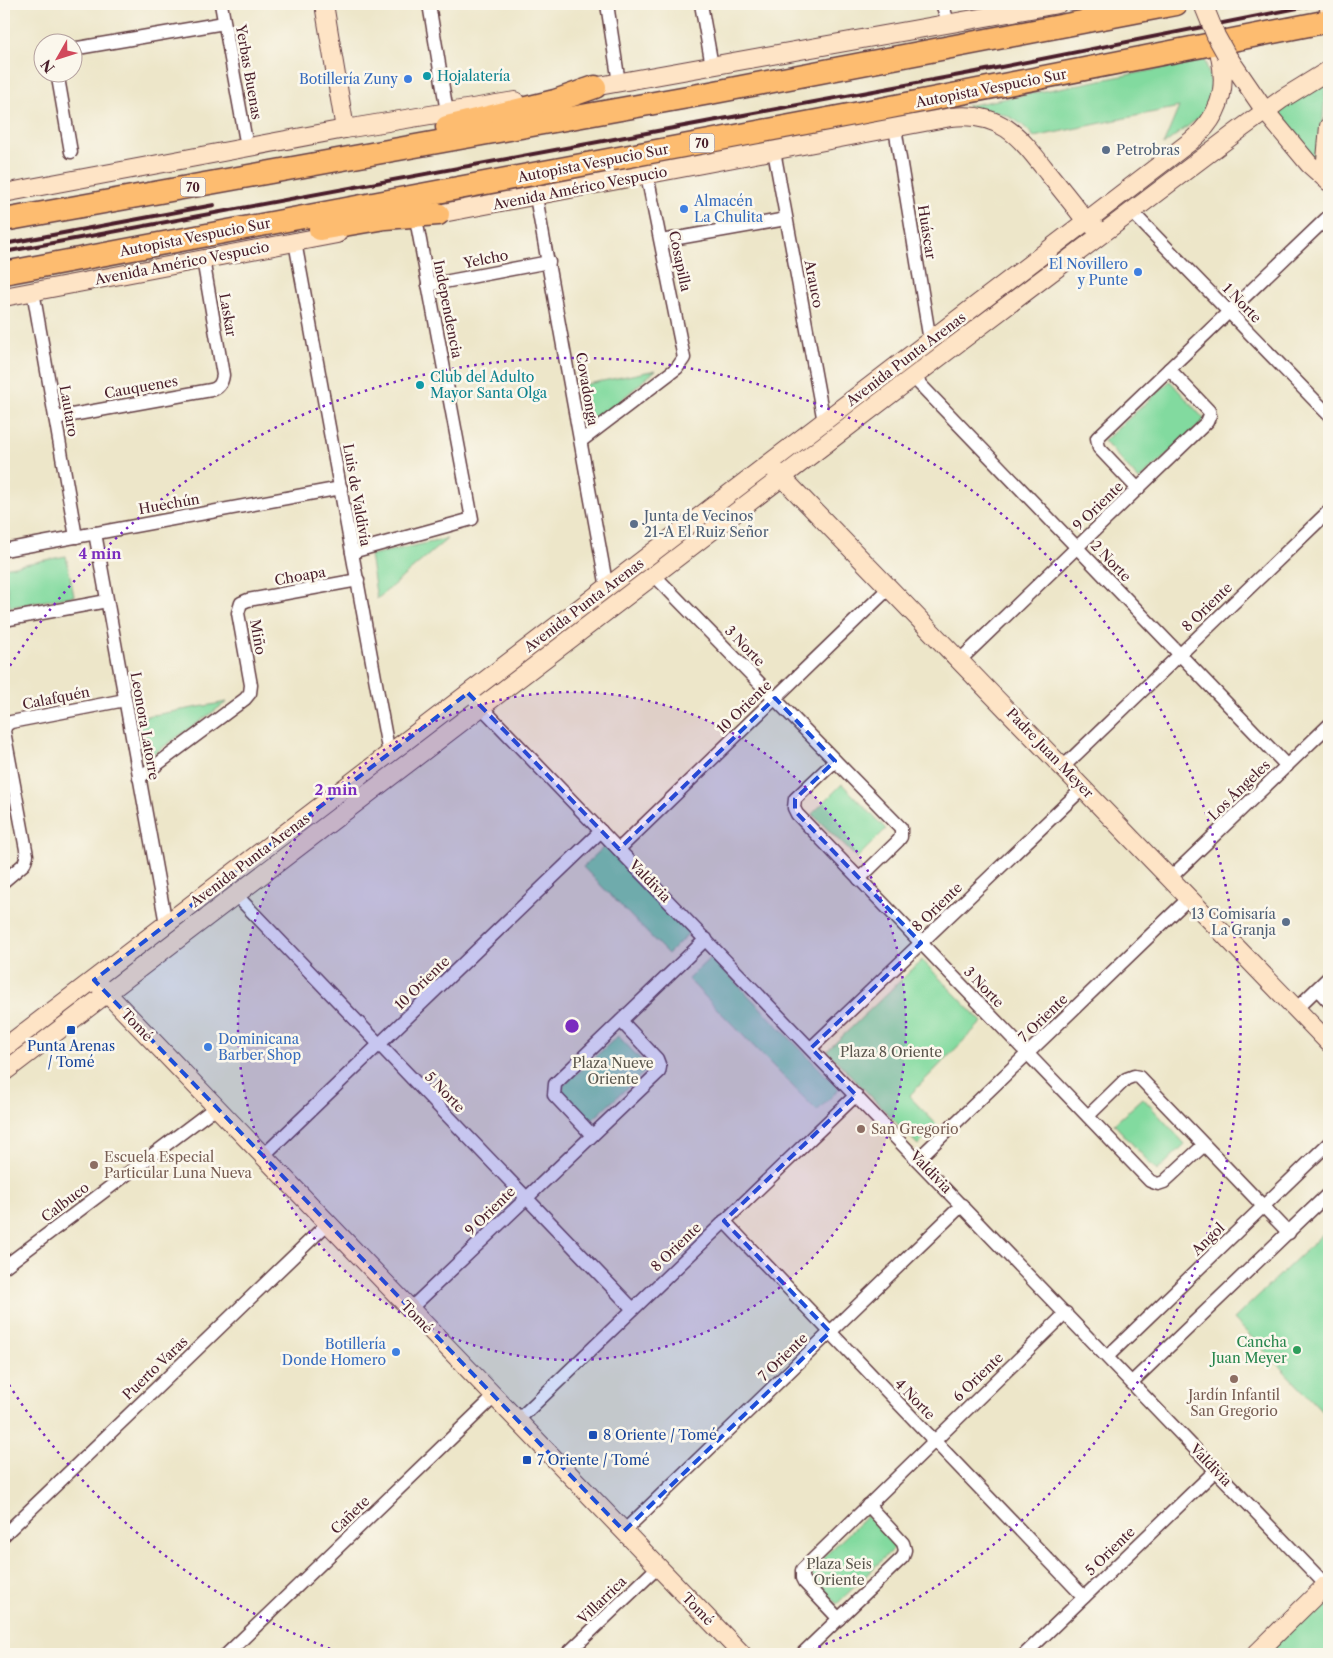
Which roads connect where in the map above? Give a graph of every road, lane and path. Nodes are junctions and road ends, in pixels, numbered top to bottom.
1 (221, 4) edge
2 (324, 4) edge
3 (429, 4) edge
4 (607, 4) edge
5 (701, 4) edge
6 (942, 4) edge
7 (1058, 4) edge
8 (1176, 4) edge
9 (1204, 4) edge
10 (1328, 4) edge
11 (1329, 9) edge
12 (1329, 21) edge
13 (224, 22) junction
14 (949, 24) junction
15 (82, 47) edge
16 (1223, 55) junction
17 (712, 66) junction
18 (1329, 70) edge
19 (59, 82) edge
20 (619, 83) junction
21 (595, 87) junction
22 (1265, 111) junction
23 (447, 112) junction
24 (1329, 126) edge
25 (346, 128) junction
26 (895, 128) junction
27 (246, 146) junction
28 (774, 151) junction
29 (71, 152) dead end
30 (366, 156) junction
31 (1329, 174) edge
32 (647, 175) junction
33 (4, 193) edge
34 (536, 197) junction
35 (1132, 212) junction
36 (438, 214) junction
37 (1329, 216) edge
38 (416, 218) junction
39 (786, 219) junction
40 (4, 220) edge
41 (1086, 221) junction
42 (1111, 228) junction
43 (661, 241) junction
44 (295, 242) junction
45 (203, 259) junction
46 (73, 260) junction
47 (549, 262) junction
48 (4, 273) edge
49 (428, 286) junction
50 (33, 292) junction
51 (4, 297) edge
52 (1229, 312) junction
53 (930, 341) junction
54 (1168, 370) junction
55 (223, 375) joint
56 (913, 377) junction
57 (1329, 415) edge
58 (55, 418) junction
59 (824, 422) junction
60 (581, 442) junction
61 (770, 464) junction
62 (783, 477) junction
63 (340, 488) junction
64 (1138, 489) junction
65 (1329, 511) edge
66 (95, 533) junction
67 (76, 537) junction
68 (1077, 548) junction
69 (4, 550) edge
70 (352, 552) junction
71 (654, 575) junction
72 (358, 580) junction
73 (890, 587) junction
74 (607, 588) junction
75 (248, 600) joint
76 (107, 602) junction
77 (4, 620) edge
78 (1180, 654) junction
79 (960, 660) junction
80 (468, 694) junction
81 (774, 698) junction
82 (125, 700) junction
83 (482, 707) junction
84 (1329, 725) edge
85 (389, 754) junction
86 (835, 760) junction
87 (1287, 766) junction
88 (1063, 767) junction
89 (139, 778) junction
90 (1083, 788) junction
91 (601, 830) junction
92 (619, 849) junction
93 (859, 878) junction
94 (1170, 878) junction
95 (4, 880) edge
96 (236, 895) junction
97 (1189, 898) junction
98 (166, 924) junction
99 (706, 939) junction
100 (921, 943) junction
101 (1329, 977) edge
102 (94, 980) junction
103 (1317, 989) junction
104 (107, 993) junction
105 (1329, 1002) edge
106 (1296, 1009) junction
107 (621, 1021) junction
108 (1329, 1043) edge
109 (379, 1044) junction
110 (4, 1048) edge
111 (811, 1048) junction
112 (1028, 1054) junction
113 (4, 1072) edge
114 (856, 1095) junction
115 (216, 1107) junction
116 (1088, 1116) junction
117 (592, 1136) junction
118 (1329, 1143) edge
119 (1204, 1145) junction
120 (263, 1156) junction
121 (918, 1159) junction
122 (1329, 1194) edge
123 (526, 1198) junction
124 (962, 1205) junction
125 (1263, 1207) junction
126 (724, 1222) junction
127 (327, 1224) junction
128 (1289, 1232) junction
129 (4, 1267) edge
130 (410, 1309) junction
131 (633, 1309) junction
132 (1066, 1313) junction
133 (830, 1332) junction
134 (1108, 1356) junction
135 (1132, 1382) junction
136 (494, 1397) junction
137 (517, 1421) junction
138 (934, 1441) junction
139 (1216, 1470) junction
140 (868, 1505) junction
141 (624, 1531) junction
142 (4, 1535) edge
143 (658, 1567) junction
144 (1328, 1586) edge
145 (1084, 1597) junction
146 (838, 1619) junction
147 (1260, 1653) edge
148 (227, 1654) edge
149 (567, 1654) edge
150 (742, 1654) edge
151 (802, 1654) edge
152 (1024, 1654) edge

1 - 13 street, Yerbas Buenas
2 - 25 main road
3 - 23 street
4 - 20 street
5 - 17 street
6 - 14 street
7 - 14 main road
8 - 30 highway, 70
9 - 16 main road, Avenida Punta Arenas, bridge
10 - 11 main road
12 - 46 highway, Autopista Vespucio Sur / 70
13 - 15 street
13 - 27 street, Yerbas Buenas
14 - 17 main road
16 - 22 main road
16 - 41 main road, Avenida Punta Arenas
17 - 20 main road
18 - 22 main road
19 - 29 street
20 - 21 main road
21 - 23 main road
21 - 30 highway
22 - 31 main road
22 - 35 main road, Avenida Punta Arenas
23 - 25 main road
24 - 31 main road
25 - 27 main road
26 - 28 main road, Avenida Américo Vespucio
26 - 41 main road, Avenida Américo Vespucio
26 - 53 street, Huáscar
27 - 33 main road
28 - 32 main road, Avenida Américo Vespucio
28 - 39 street, Arauco
30 - 40 highway, 70
32 - 34 main road, Avenida Américo Vespucio
32 - 43 street, Cosapilla
34 - 36 main road, Avenida Américo Vespucio
34 - 47 street, Covadonga
35 - 42 main road, Avenida Punta Arenas
35 - 52 street, 1 Norte
36 - 38 main road, Avenida Américo Vespucio
36 - 46 highway
37 - 52 street
38 - 44 main road, Avenida Américo Vespucio
38 - 49 street, Independencia
39 - 43 street
39 - 59 street, Arauco
41 - 42 main road
41 - 53 main road, Avenida Punta Arenas
42 - 56 main road, Avenida Punta Arenas
43 - 60 street, Cosapilla
44 - 45 main road, Avenida Américo Vespucio
44 - 63 street, Luis de Valdivia
45 - 50 main road, Avenida Américo Vespucio
45 - 55 street, Laskar
46 - 48 highway, Autopista Vespucio Sur / 70
47 - 49 street, Yelcho
47 - 60 street, Covadonga
49 - 70 street, Independencia
50 - 51 main road, Avenida Américo Vespucio
50 - 58 street, Lautaro
52 - 54 street
52 - 57 street, 1 Norte
53 - 59 main road, Avenida Punta Arenas
54 - 64 street
54 - 64 street, 9 Oriente
55 - 58 street, Cauquenes
56 - 62 main road, Avenida Punta Arenas
56 - 68 street, 2 Norte
58 - 67 street, Lautaro
59 - 61 main road, Avenida Punta Arenas
60 - 74 street, Covadonga
61 - 62 main road, Padre Juan Meyer
61 - 74 main road, Avenida Punta Arenas
62 - 71 main road, Avenida Punta Arenas
62 - 73 main road, Padre Juan Meyer
63 - 66 street, Huechún
63 - 70 street, Luis de Valdivia
64 - 68 street, 9 Oriente
65 - 78 street, 8 Oriente
66 - 67 street, Huechún
66 - 76 street, Leonora Latorre
67 - 69 street, Huechún
68 - 78 street, 2 Norte
68 - 79 street, 9 Oriente
70 - 72 street, Luis de Valdivia
71 - 81 street, 3 Norte
71 - 83 main road, Avenida Punta Arenas
72 - 75 street, Choapa
72 - 85 street, Luis de Valdivia
73 - 79 main road, Padre Juan Meyer
73 - 81 street, 10 Oriente
74 - 80 main road, Avenida Punta Arenas
75 - 89 street, Miño
76 - 77 street
76 - 82 street, Leonora Latorre
78 - 87 street, 2 Norte
78 - 88 street, 8 Oriente
79 - 88 main road, Padre Juan Meyer
80 - 83 street, Valdivia
80 - 85 main road, Avenida Punta Arenas
81 - 86 street, 3 Norte
81 - 92 street, 10 Oriente
82 - 89 street, Leonora Latorre
82 - 95 street, Calafquén
83 - 91 street, Valdivia
83 - 96 main road, Avenida Punta Arenas
84 - 87 street, Los Ángeles
85 - 98 main road, Avenida Punta Arenas
86 - 93 street, 3 Norte
86 - 93 street, 3 Norte
87 - 94 street, Los Ángeles
88 - 90 main road, Padre Juan Meyer
89 - 98 street, Leonora Latorre
90 - 94 main road, Padre Juan Meyer
90 - 100 street, 8 Oriente
91 - 92 street, Valdivia
91 - 109 street, 10 Oriente
92 - 99 street, Valdivia
93 - 100 street, 3 Norte
94 - 97 main road, Padre Juan Meyer
96 - 104 main road, Avenida Punta Arenas
96 - 109 street, 5 Norte
97 - 106 main road, Padre Juan Meyer
97 - 112 street, 7 Oriente
98 - 102 main road, Avenida Punta Arenas
99 - 107 street
99 - 111 street, Valdivia
100 - 111 street, 8 Oriente
100 - 112 street, 3 Norte
101 - 103 street
102 - 104 main road, Tomé
102 - 110 main road, Avenida Punta Arenas
103 - 105 street
103 - 106 street
104 - 113 main road, Avenida Punta Arenas
104 - 115 main road, Tomé
106 - 108 main road, Padre Juan Meyer
107 - 117 street
107 - 117 street, 9 Oriente
109 - 120 street, 10 Oriente
109 - 123 street, 5 Norte
111 - 114 street, Valdivia
112 - 116 street, 3 Norte
112 - 121 street, 7 Oriente
114 - 121 street, Valdivia
114 - 126 street, 8 Oriente
115 - 120 main road, Tomé
115 - 129 street, Calbuco
116 - 119 street, 3 Norte
116 - 119 street
117 - 123 street, 9 Oriente
118 - 125 street, Angol
119 - 125 street
120 - 127 main road, Tomé
121 - 124 street, Valdivia
122 - 128 street
123 - 130 street, 9 Oriente
123 - 131 street, 5 Norte
124 - 132 street, Valdivia
124 - 133 street, 7 Oriente
125 - 128 street
125 - 134 street, Angol
126 - 131 street, 8 Oriente
126 - 133 street, 4 Norte
127 - 130 main road, Tomé
127 - 142 street, Puerto Varas
128 - 135 street
130 - 136 main road, Tomé
131 - 137 street, 8 Oriente
132 - 134 street, Valdivia
132 - 138 street, 6 Oriente
133 - 138 street, 4 Norte
133 - 141 street, 7 Oriente
134 - 135 street, Valdivia
135 - 139 street, Valdivia
136 - 137 main road, Tomé
136 - 148 street, Cañete
137 - 141 main road, Tomé
138 - 140 street, 6 Oriente
138 - 145 street, 4 Norte
139 - 144 street, Valdivia
139 - 145 street, 5 Oriente
140 - 146 street
140 - 146 street, 6 Oriente
141 - 143 main road, Tomé
143 - 149 street, Villarrica
143 - 150 main road, Tomé
144 - 147 main road
145 - 152 street, 5 Oriente
146 - 151 street

